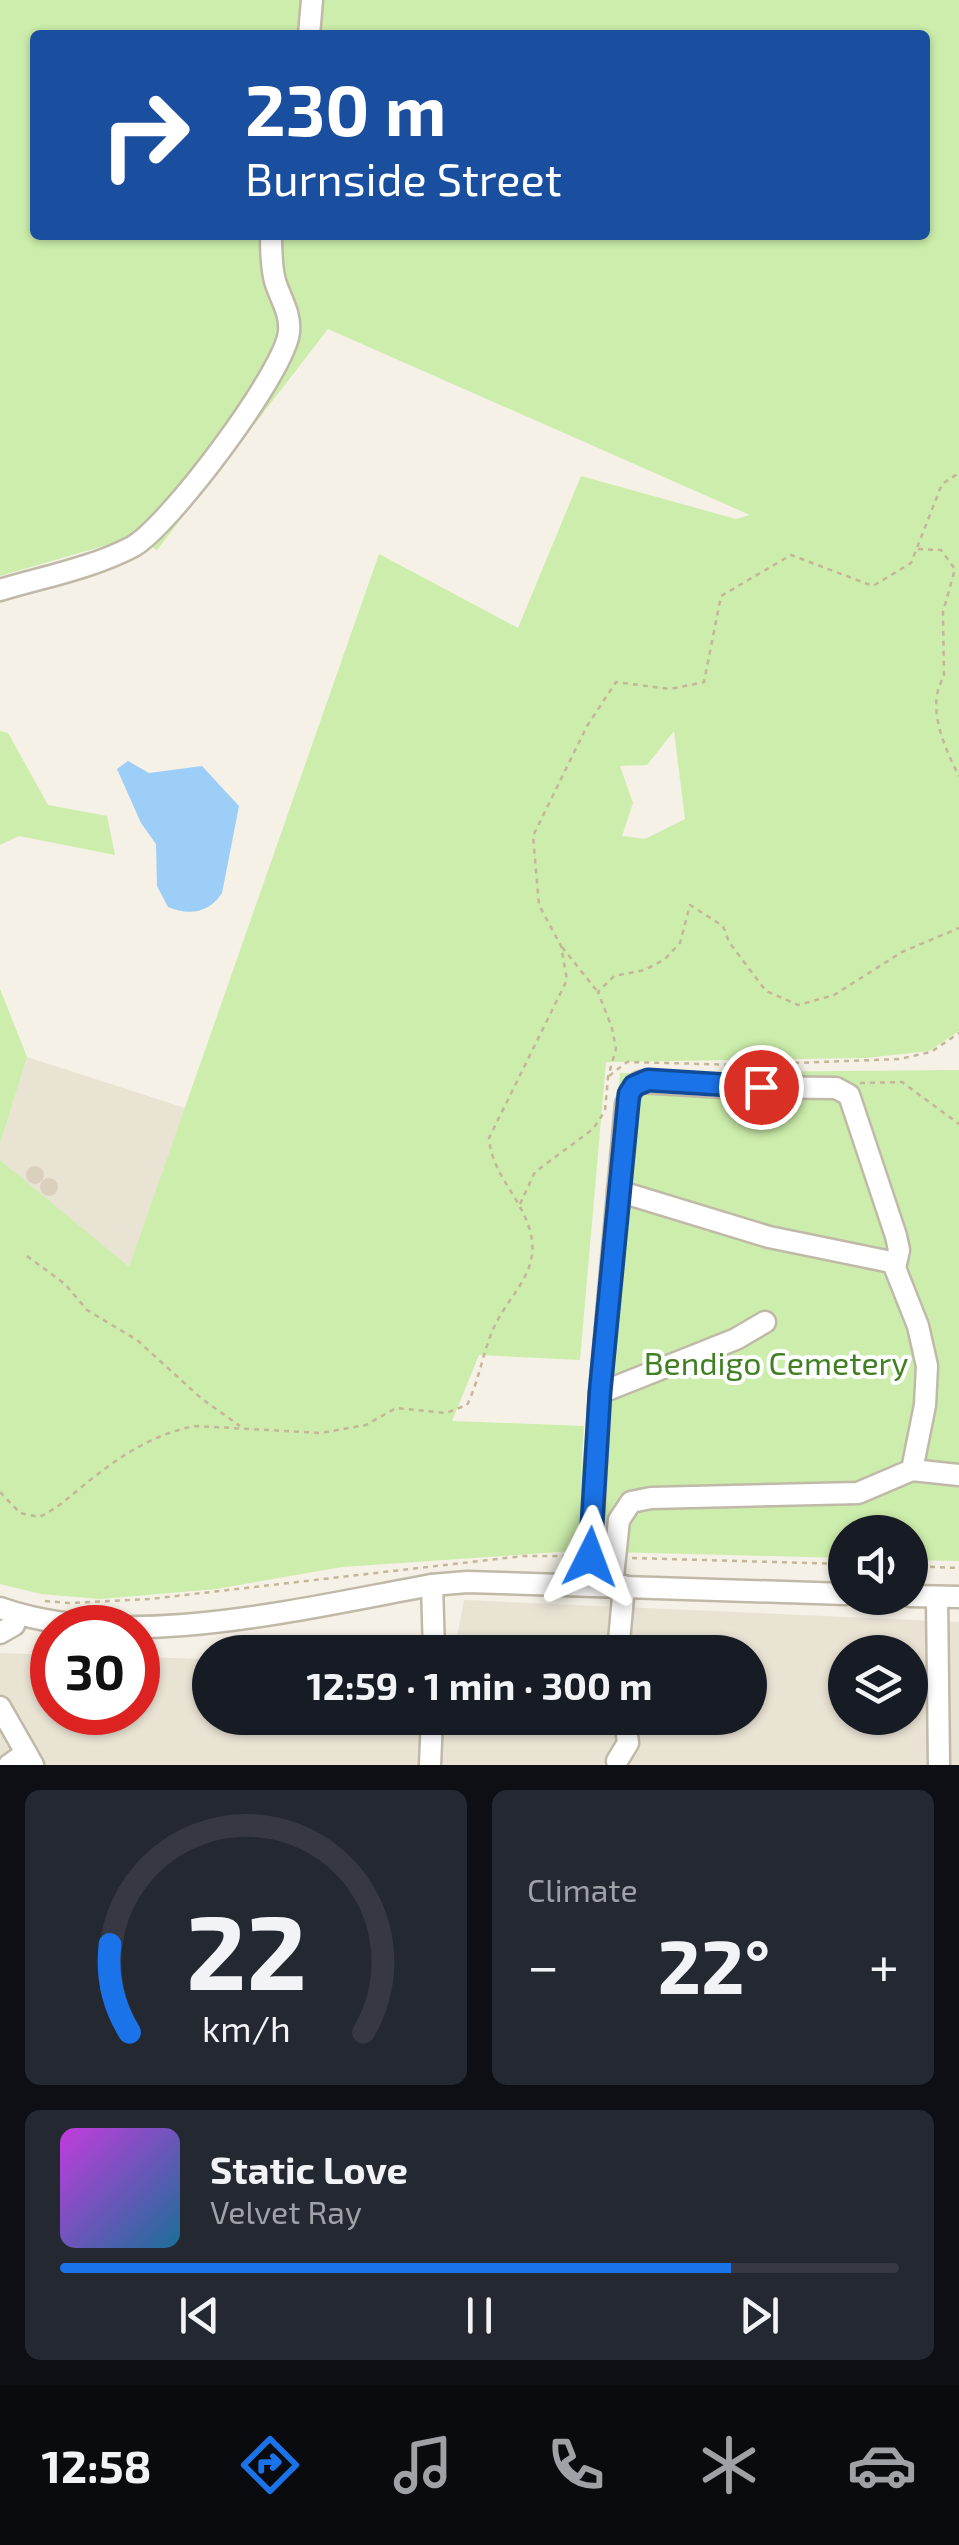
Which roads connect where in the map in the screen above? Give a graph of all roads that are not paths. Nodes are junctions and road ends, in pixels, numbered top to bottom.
1 (312, 0) edge
2 (309, 30) edge
3 (271, 240) edge
4 (0, 590) edge
5 (618, 1191) junction
6 (896, 1263) junction
7 (765, 1322) dead end
8 (600, 1392) junction
9 (912, 1470) junction
10 (959, 1475) edge
11 (432, 1585) junction
12 (588, 1585) junction
13 (618, 1586) junction
14 (828, 1593) edge
15 (928, 1597) edge
16 (937, 1597) junction
17 (959, 1598) edge
18 (3, 1622) edge
19 (433, 1635) edge
20 (618, 1635) edge
21 (0, 1707) edge
22 (431, 1735) edge
23 (627, 1735) edge
24 (23, 1761) edge
25 (618, 1761) dead end
26 (430, 1765) edge
27 (940, 1765) edge

1 - 2 street
3 - 4 street
5 - 6 street
5 - 6 street
5 - 8 street
6 - 9 street
7 - 8 street
8 - 12 street
9 - 10 street
9 - 13 street
11 - 12 street
11 - 18 street
11 - 19 street
12 - 13 street
13 - 14 street
13 - 20 street
15 - 16 street
16 - 17 street
16 - 27 street
21 - 24 street
22 - 26 street
23 - 25 street

